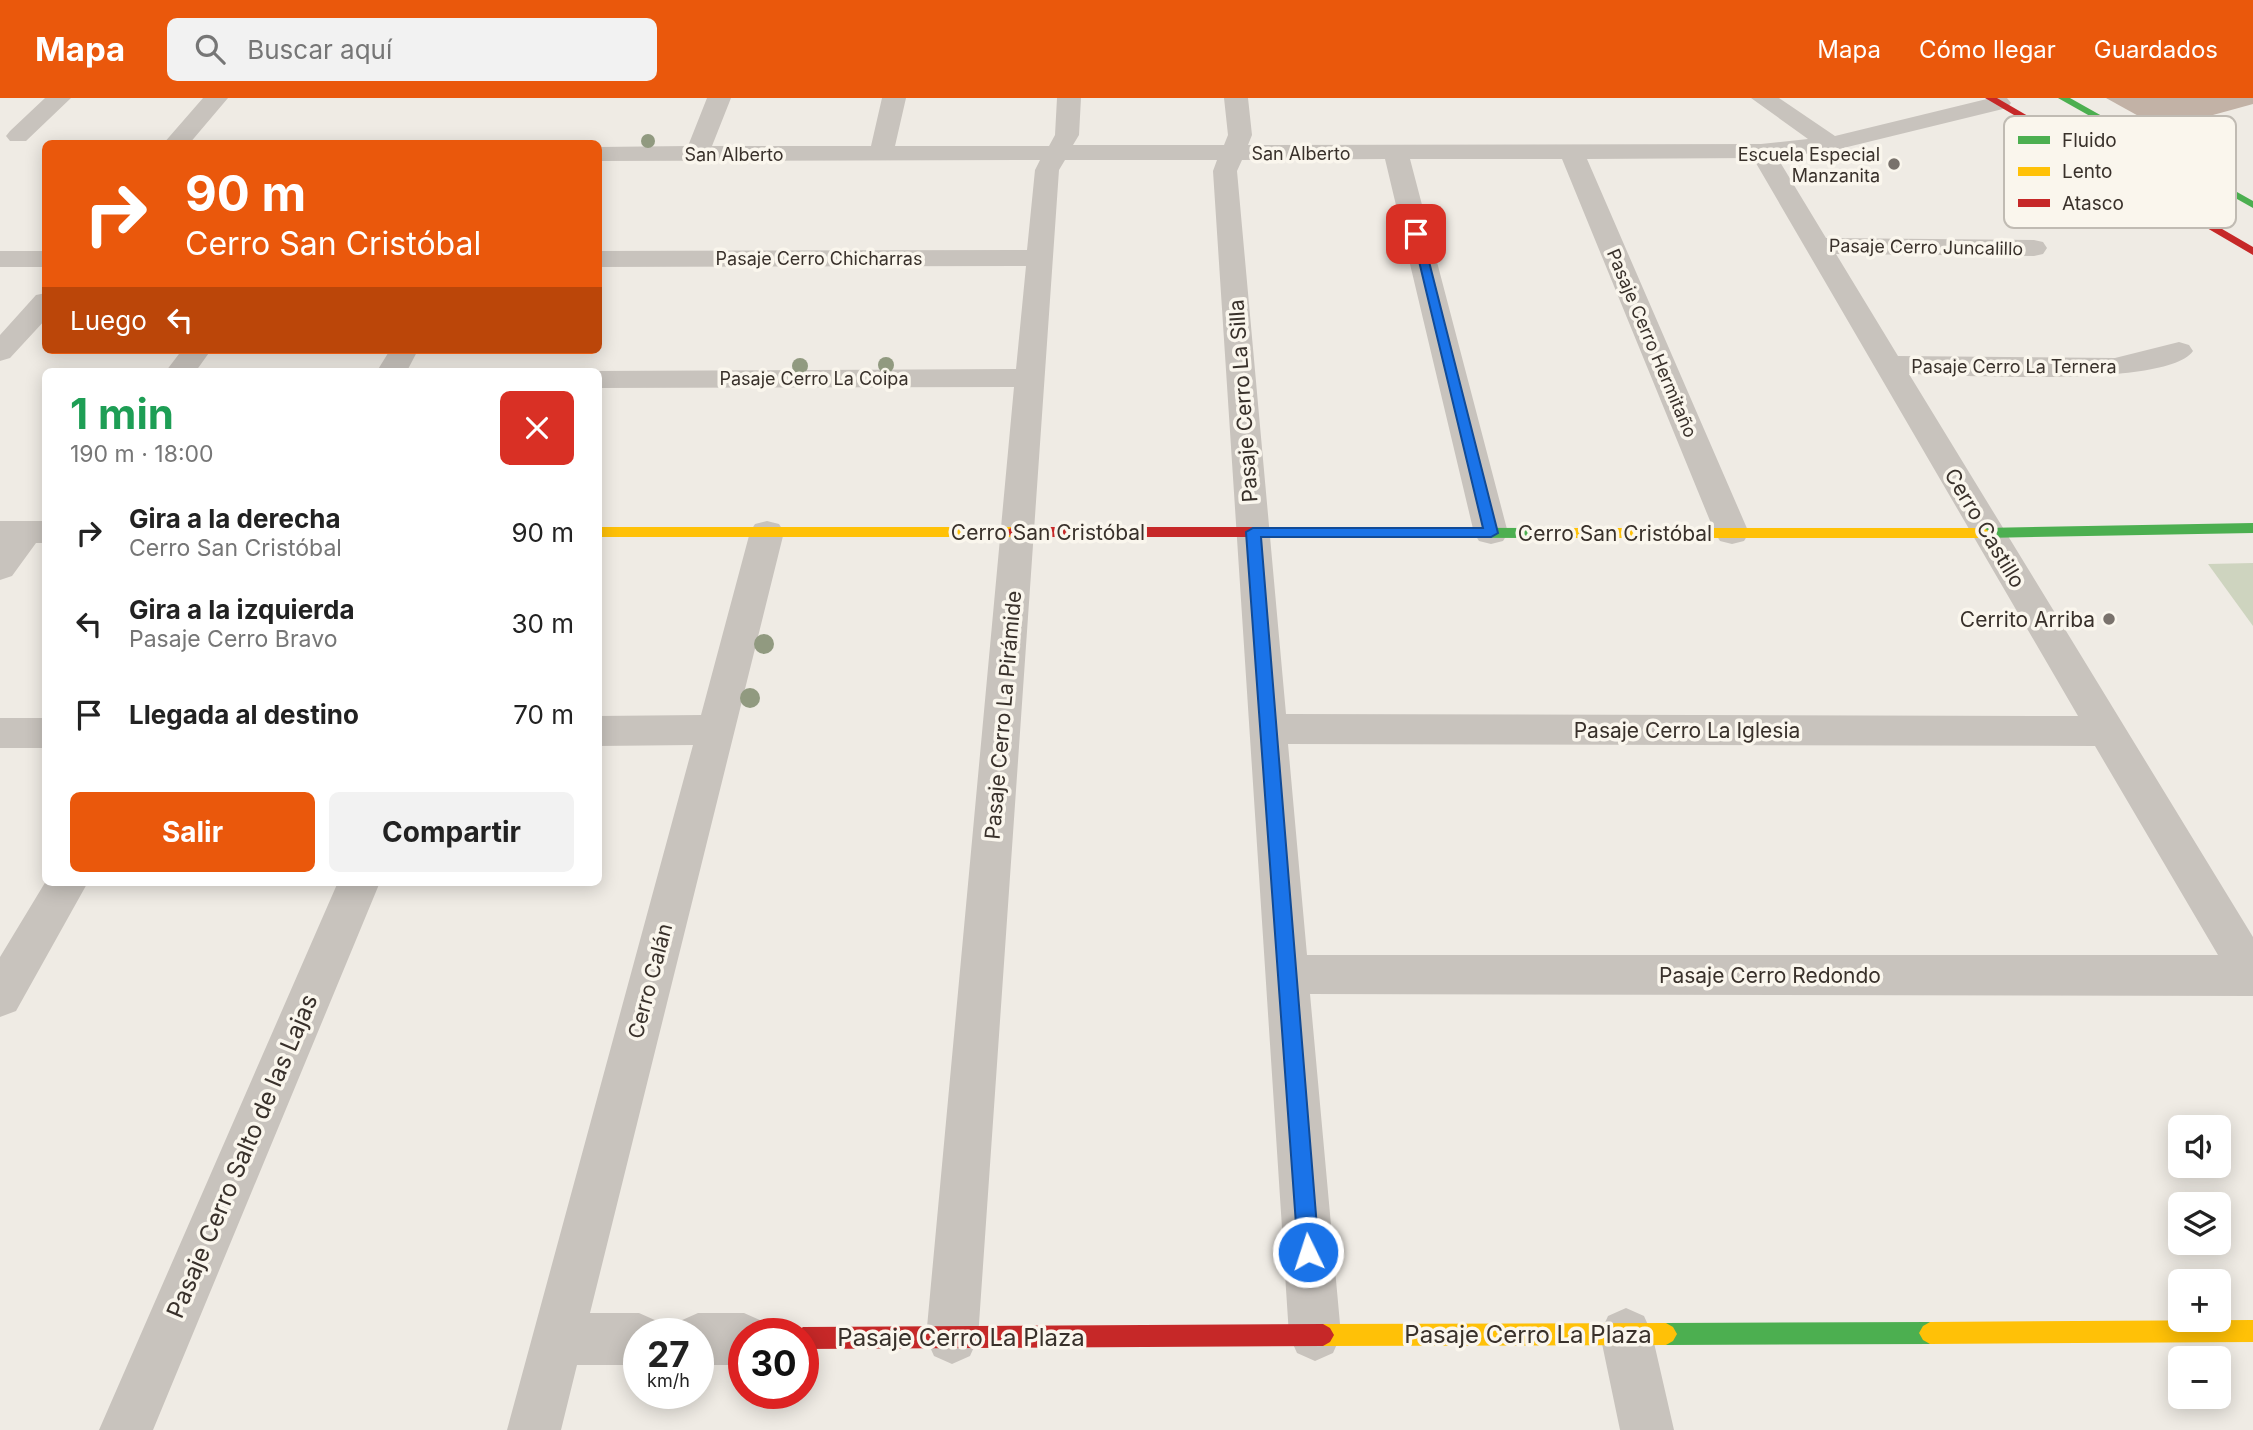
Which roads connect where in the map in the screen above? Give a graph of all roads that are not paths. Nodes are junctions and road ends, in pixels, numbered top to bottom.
1 (59, 98) edge
2 (216, 98) edge
3 (719, 98) edge
4 (894, 98) edge
5 (1069, 98) edge
6 (1236, 98) edge
7 (1763, 98) edge
8 (2063, 98) edge
9 (1994, 100) edge
10 (2021, 116) edge
11 (2095, 116) edge
12 (9, 133) edge
13 (179, 140) edge
14 (42, 144) edge
15 (1831, 144) junction
16 (1761, 151) junction
17 (881, 153) junction
18 (1056, 153) junction
19 (1233, 153) junction
20 (1396, 153) junction
21 (1572, 153) junction
22 (602, 154) edge
23 (697, 154) junction
24 (2236, 195) edge
25 (2253, 205) edge
26 (2212, 228) edge
27 (1817, 246) junction
28 (2034, 248) dead end
29 (2253, 252) edge
30 (1040, 258) junction
31 (0, 259) edge
32 (42, 259) edge
33 (602, 259) edge
34 (42, 305) edge
35 (2179, 351) dead end
36 (0, 352) edge
37 (194, 354) edge
38 (1889, 365) junction
39 (183, 368) edge
40 (1030, 378) junction
41 (602, 379) edge
42 (2253, 528) edge
43 (24, 532) edge
44 (602, 532) edge
45 (767, 532) junction
46 (1018, 532) junction
47 (1253, 532) junction
48 (1491, 533) junction
49 (1732, 533) junction
50 (1988, 533) junction
51 (0, 568) edge
52 (1268, 729) junction
53 (715, 730) junction
54 (602, 731) edge
55 (2106, 731) junction
56 (0, 733) edge
57 (42, 733) edge
58 (65, 886) edge
59 (357, 886) edge
60 (1287, 974) junction
61 (2253, 976) edge
62 (0, 996) edge
63 (2253, 1331) edge
64 (1626, 1334) junction
65 (1315, 1335) junction
66 (819, 1338) edge
67 (952, 1338) junction
68 (557, 1339) junction
69 (623, 1339) edge
70 (126, 1430) edge
71 (534, 1430) edge
72 (1647, 1430) edge

1 - 12 street
2 - 13 street
3 - 23 street
4 - 17 street
5 - 18 street, Pasaje Cerro La Pirámide
6 - 19 street, Pasaje Cerro La Silla
7 - 15 street
8 - 11 street
9 - 10 street
9 - 15 street, San Alberto
12 - 14 street
15 - 16 street, San Alberto
16 - 21 street, San Alberto
16 - 27 street, Cerro Castillo
17 - 18 street, San Alberto
17 - 23 street, San Alberto
18 - 19 street, San Alberto
18 - 30 street, Pasaje Cerro La Pirámide
19 - 20 street, San Alberto
19 - 47 street, Pasaje Cerro La Silla
20 - 21 street, San Alberto
20 - 48 street
21 - 49 street, Pasaje Cerro Hermitaño
22 - 23 street, San Alberto
24 - 25 street
26 - 29 street
27 - 28 street, Pasaje Cerro Juncalillo
27 - 38 street, Cerro Castillo
30 - 33 street, Pasaje Cerro Chicharras
30 - 40 street, Pasaje Cerro La Pirámide
31 - 32 street
34 - 36 street
35 - 38 street, Pasaje Cerro La Ternera
37 - 39 street
38 - 50 street, Cerro Castillo
40 - 41 street, Pasaje Cerro La Coipa
40 - 46 street, Pasaje Cerro La Pirámide
42 - 50 street, Cerro San Cristóbal
43 - 51 street
44 - 45 street, Cerro San Cristóbal
45 - 46 street, Cerro San Cristóbal
45 - 53 street, Cerro Calán
46 - 47 street, Cerro San Cristóbal
46 - 67 street, Pasaje Cerro La Pirámide
47 - 48 street, Cerro San Cristóbal
47 - 52 street, Pasaje Cerro La Silla
48 - 49 street, Cerro San Cristóbal
49 - 50 street, Cerro San Cristóbal
50 - 55 street, Cerro Castillo
52 - 55 street, Pasaje Cerro La Iglesia
52 - 60 street, Pasaje Cerro La Silla
53 - 54 street
53 - 68 street, Cerro Calán
55 - 61 street, Cerro Castillo
56 - 57 street
58 - 62 street
59 - 70 street, Pasaje Cerro Salto de las Lajas
60 - 61 street, Pasaje Cerro Redondo
60 - 65 street, Pasaje Cerro La Silla
63 - 64 street, Pasaje Cerro La Plaza
64 - 65 street, Pasaje Cerro La Plaza
64 - 72 street
65 - 67 street, Pasaje Cerro La Plaza
66 - 67 street, Pasaje Cerro La Plaza
68 - 69 street
68 - 71 street, Cerro Calán

